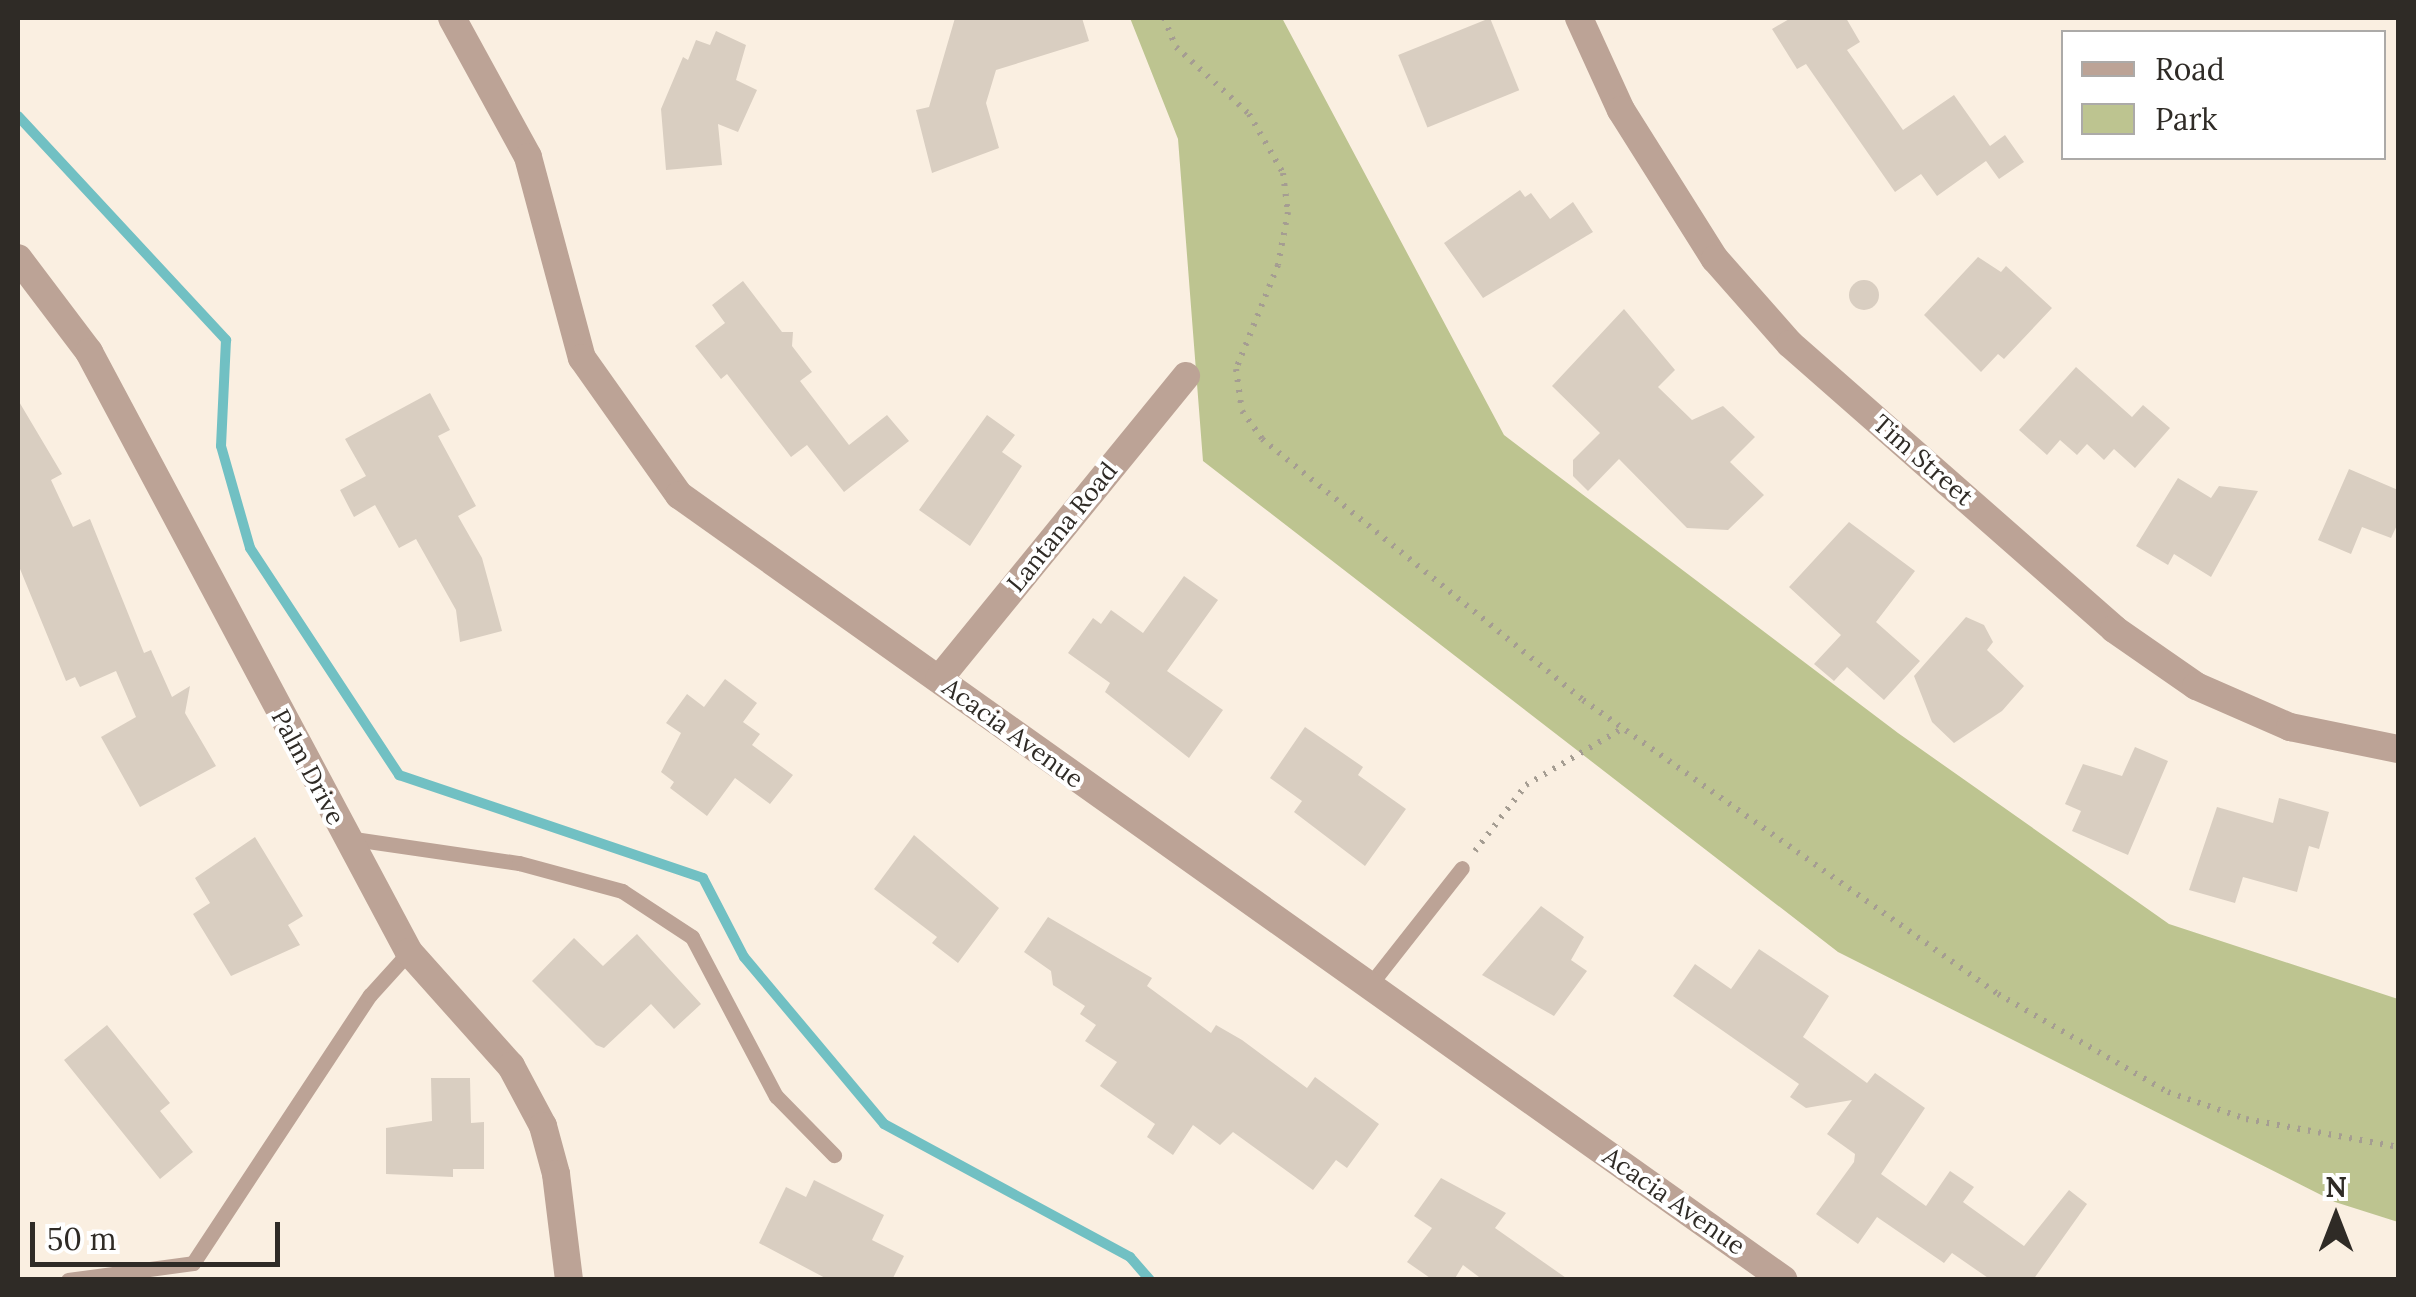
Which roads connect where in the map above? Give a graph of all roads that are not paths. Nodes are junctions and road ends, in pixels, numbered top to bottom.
1 (452, 18) edge
2 (1579, 18) edge
3 (18, 258) edge
4 (1186, 376) dead end
5 (939, 679) junction
6 (2398, 750) edge
7 (347, 838) junction
8 (1462, 868) road end
9 (409, 952) junction
10 (1369, 986) junction
11 (834, 1154) dead end
12 (68, 1280) edge
13 (569, 1280) edge
14 (1784, 1280) edge

1 - 5 street, Acacia Avenue
2 - 6 street, Tim Street
3 - 7 street, Palm Drive
4 - 5 street, Lantana Road
5 - 10 street, Acacia Avenue
7 - 9 street, Palm Drive
7 - 11 lane
8 - 10 lane
9 - 12 lane
9 - 13 street, Palm Drive
10 - 14 street, Acacia Avenue

